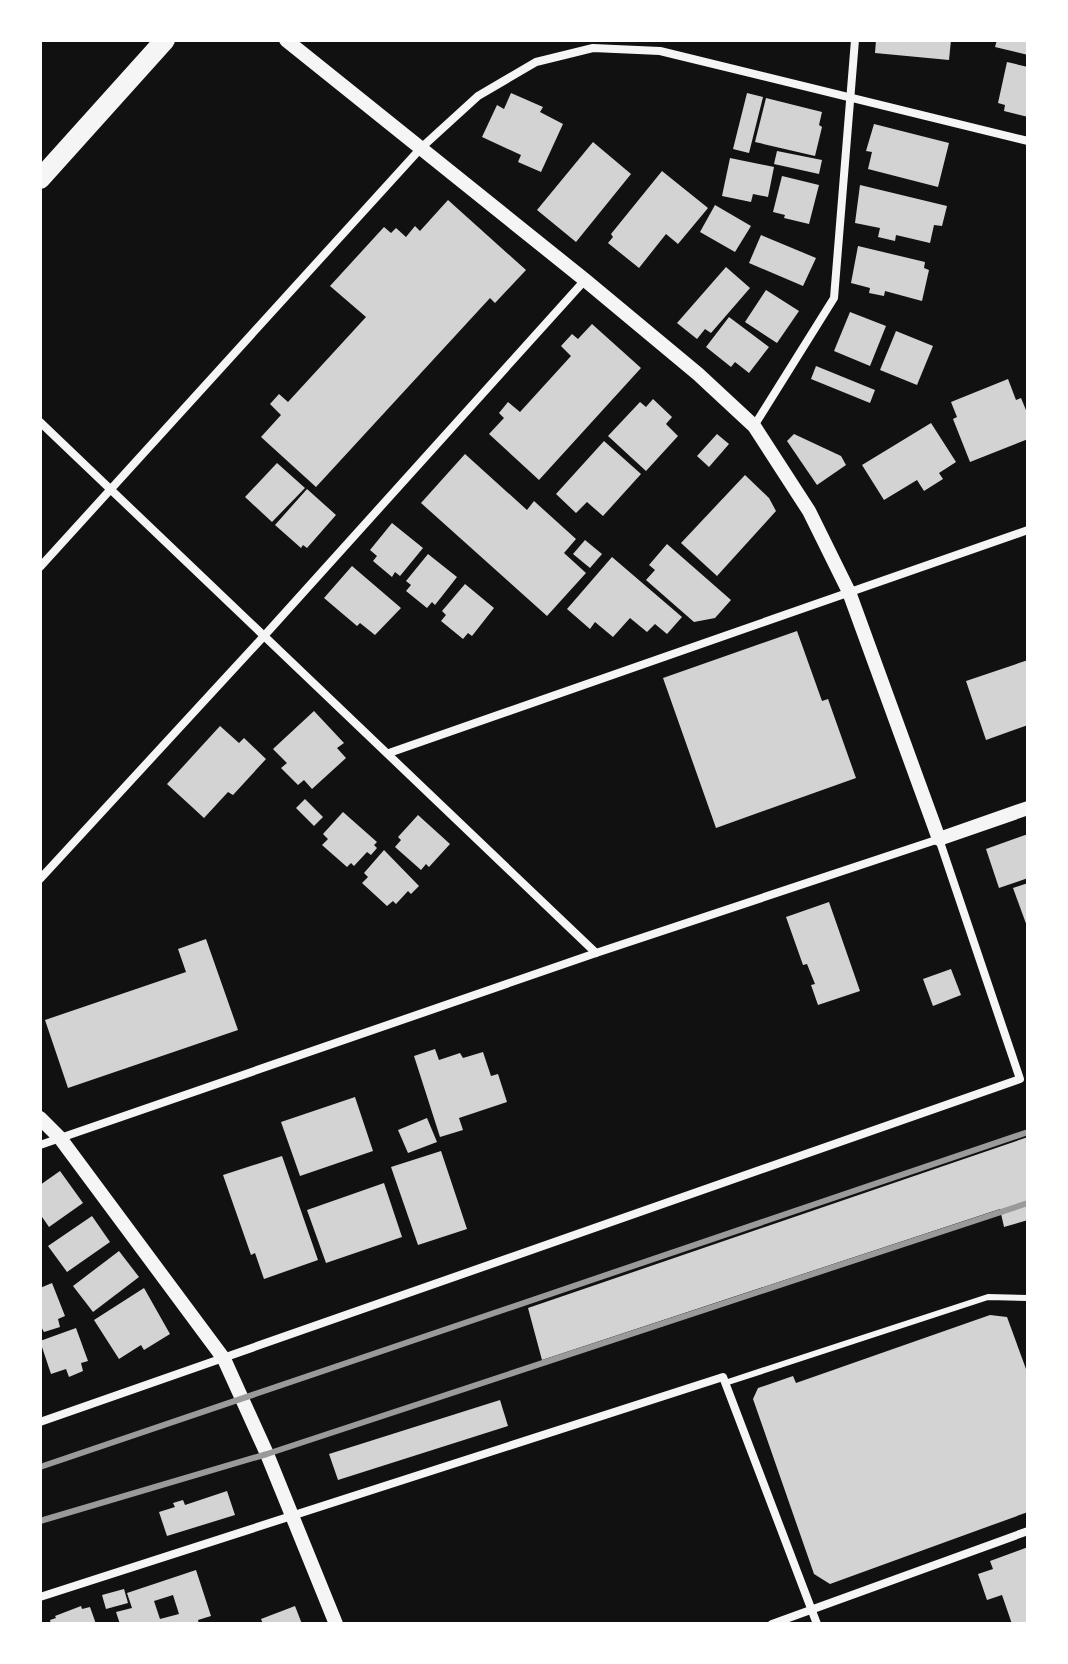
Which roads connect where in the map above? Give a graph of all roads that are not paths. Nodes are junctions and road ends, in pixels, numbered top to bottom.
1 (165, 40) edge
2 (286, 40) edge
3 (855, 40) edge
4 (850, 97) junction
5 (1028, 141) edge
6 (421, 148) junction
7 (40, 179) edge
8 (585, 280) junction
9 (40, 422) edge
10 (754, 426) junction
11 (111, 489) junction
12 (1028, 530) edge
13 (40, 567) edge
14 (849, 592) junction
15 (264, 636) junction
16 (389, 753) junction
17 (1028, 808) edge
18 (939, 839) junction
19 (40, 879) edge
20 (596, 953) junction
21 (40, 1118) edge
22 (60, 1138) junction
23 (40, 1145) edge
24 (1028, 1298) edge
25 (224, 1359) junction
26 (725, 1383) junction
27 (40, 1422) edge
28 (292, 1517) junction
29 (1028, 1531) edge
30 (40, 1597) edge
31 (812, 1610) junction
32 (336, 1624) edge
33 (772, 1624) edge
34 (817, 1624) edge

1 - 7 main road
2 - 6 street
3 - 4 street
4 - 5 street
4 - 6 street
4 - 10 street
6 - 8 street
6 - 11 street
8 - 10 street
8 - 15 street
9 - 11 street
10 - 14 street
11 - 13 street
11 - 15 street
12 - 14 street
14 - 16 street
14 - 18 street
15 - 16 street
15 - 19 street
16 - 20 street
17 - 18 street
18 - 20 street
18 - 25 street
20 - 22 street
21 - 22 street
22 - 23 street
22 - 25 street
24 - 26 lane
25 - 27 street
25 - 28 street
26 - 28 street
26 - 31 street
28 - 30 street
28 - 32 street
29 - 31 street
31 - 33 street
31 - 34 street

